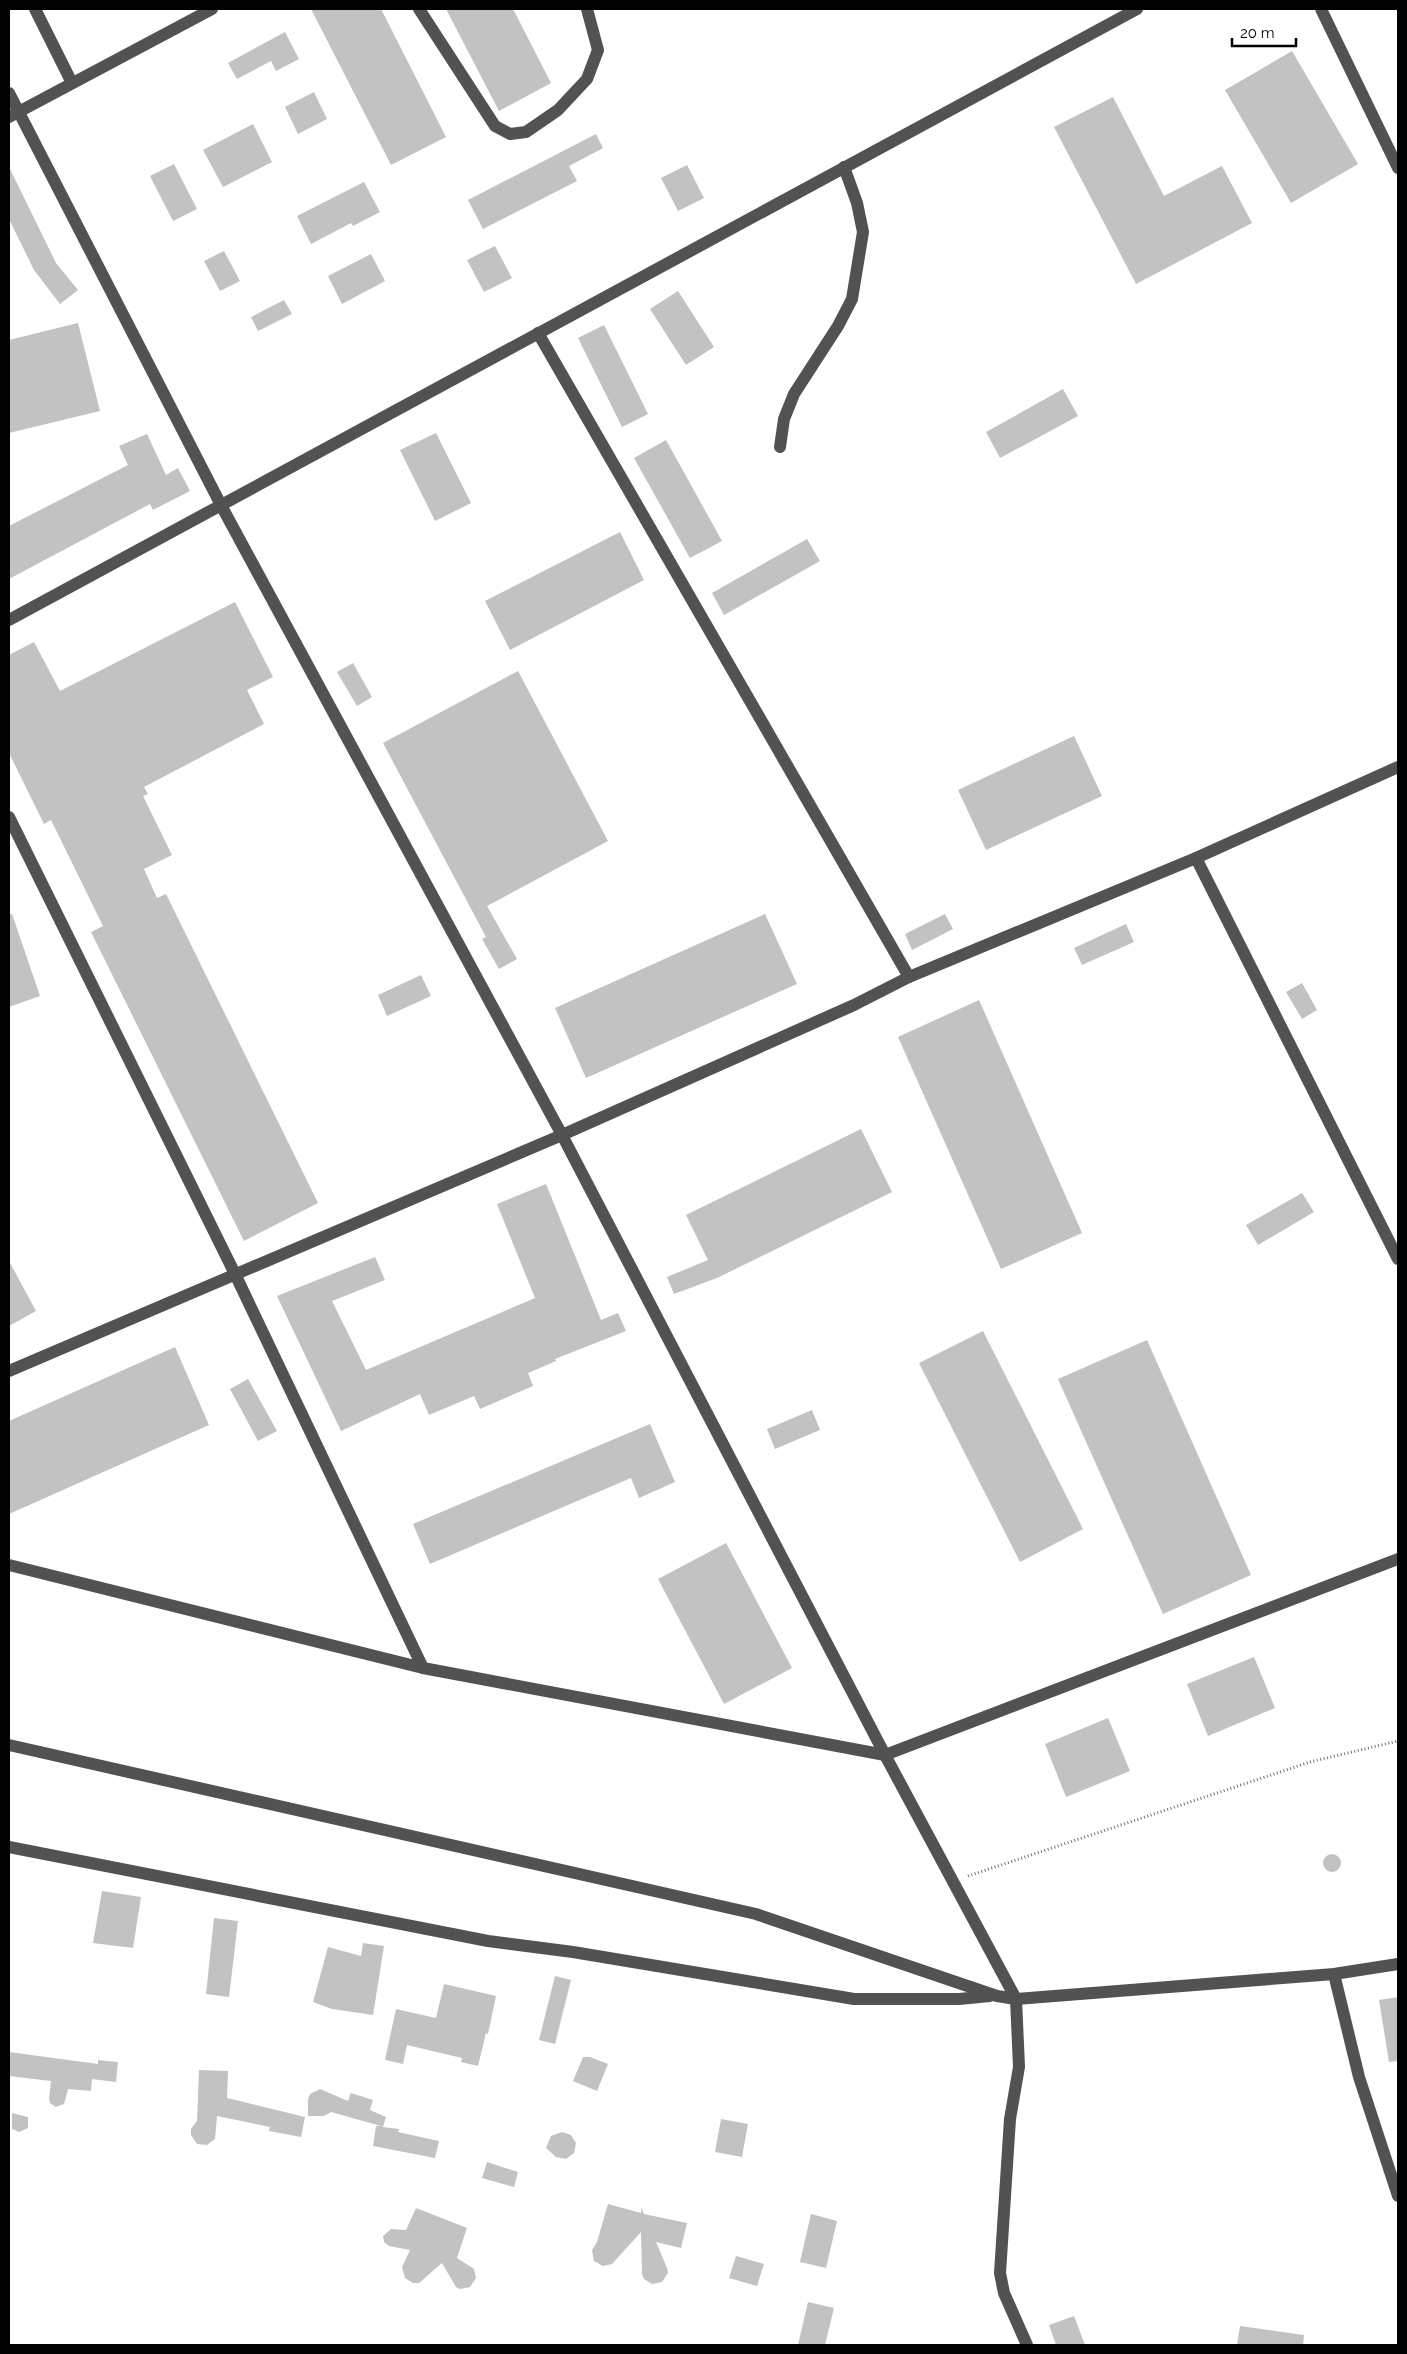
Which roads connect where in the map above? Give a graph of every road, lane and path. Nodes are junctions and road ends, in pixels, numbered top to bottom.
1 (35, 9) edge
2 (212, 9) edge
3 (419, 9) edge
4 (586, 9) edge
5 (1137, 9) edge
6 (1321, 9) edge
7 (72, 83) junction
8 (9, 93) edge
9 (14, 114) edge
10 (844, 168) junction
11 (1398, 168) edge
12 (538, 334) junction
13 (780, 447) dead end
14 (222, 507) junction
15 (9, 620) edge
16 (1398, 767) edge
17 (9, 817) edge
18 (1196, 858) junction
19 (909, 977) junction
20 (562, 1135) junction
21 (1398, 1259) edge
22 (235, 1274) junction
23 (9, 1371) edge
24 (1398, 1559) edge
25 (9, 1565) edge
26 (423, 1668) junction
27 (1398, 1741) edge
28 (9, 1745) edge
29 (885, 1755) junction
30 (9, 1847) edge
31 (953, 1881) junction
32 (1398, 1964) edge
33 (1334, 1974) junction
34 (997, 1996) junction
35 (1016, 1999) junction
36 (1398, 2196) edge
37 (1027, 2345) edge

1 - 7 street
2 - 7 street
3 - 4 street
5 - 10 street
6 - 11 street
7 - 9 street
8 - 9 street
9 - 14 street
10 - 12 street
10 - 13 street
12 - 14 street
12 - 19 street
14 - 15 street
14 - 20 street
16 - 18 street
17 - 22 street
18 - 19 street
18 - 21 street
19 - 20 street
20 - 22 street
20 - 29 street
22 - 23 street
22 - 26 street
24 - 29 street
25 - 26 street
26 - 29 street
27 - 31 path
28 - 34 street
29 - 31 street
30 - 34 street
31 - 35 street
32 - 33 street
33 - 35 street
33 - 36 street
34 - 35 street
35 - 37 street

